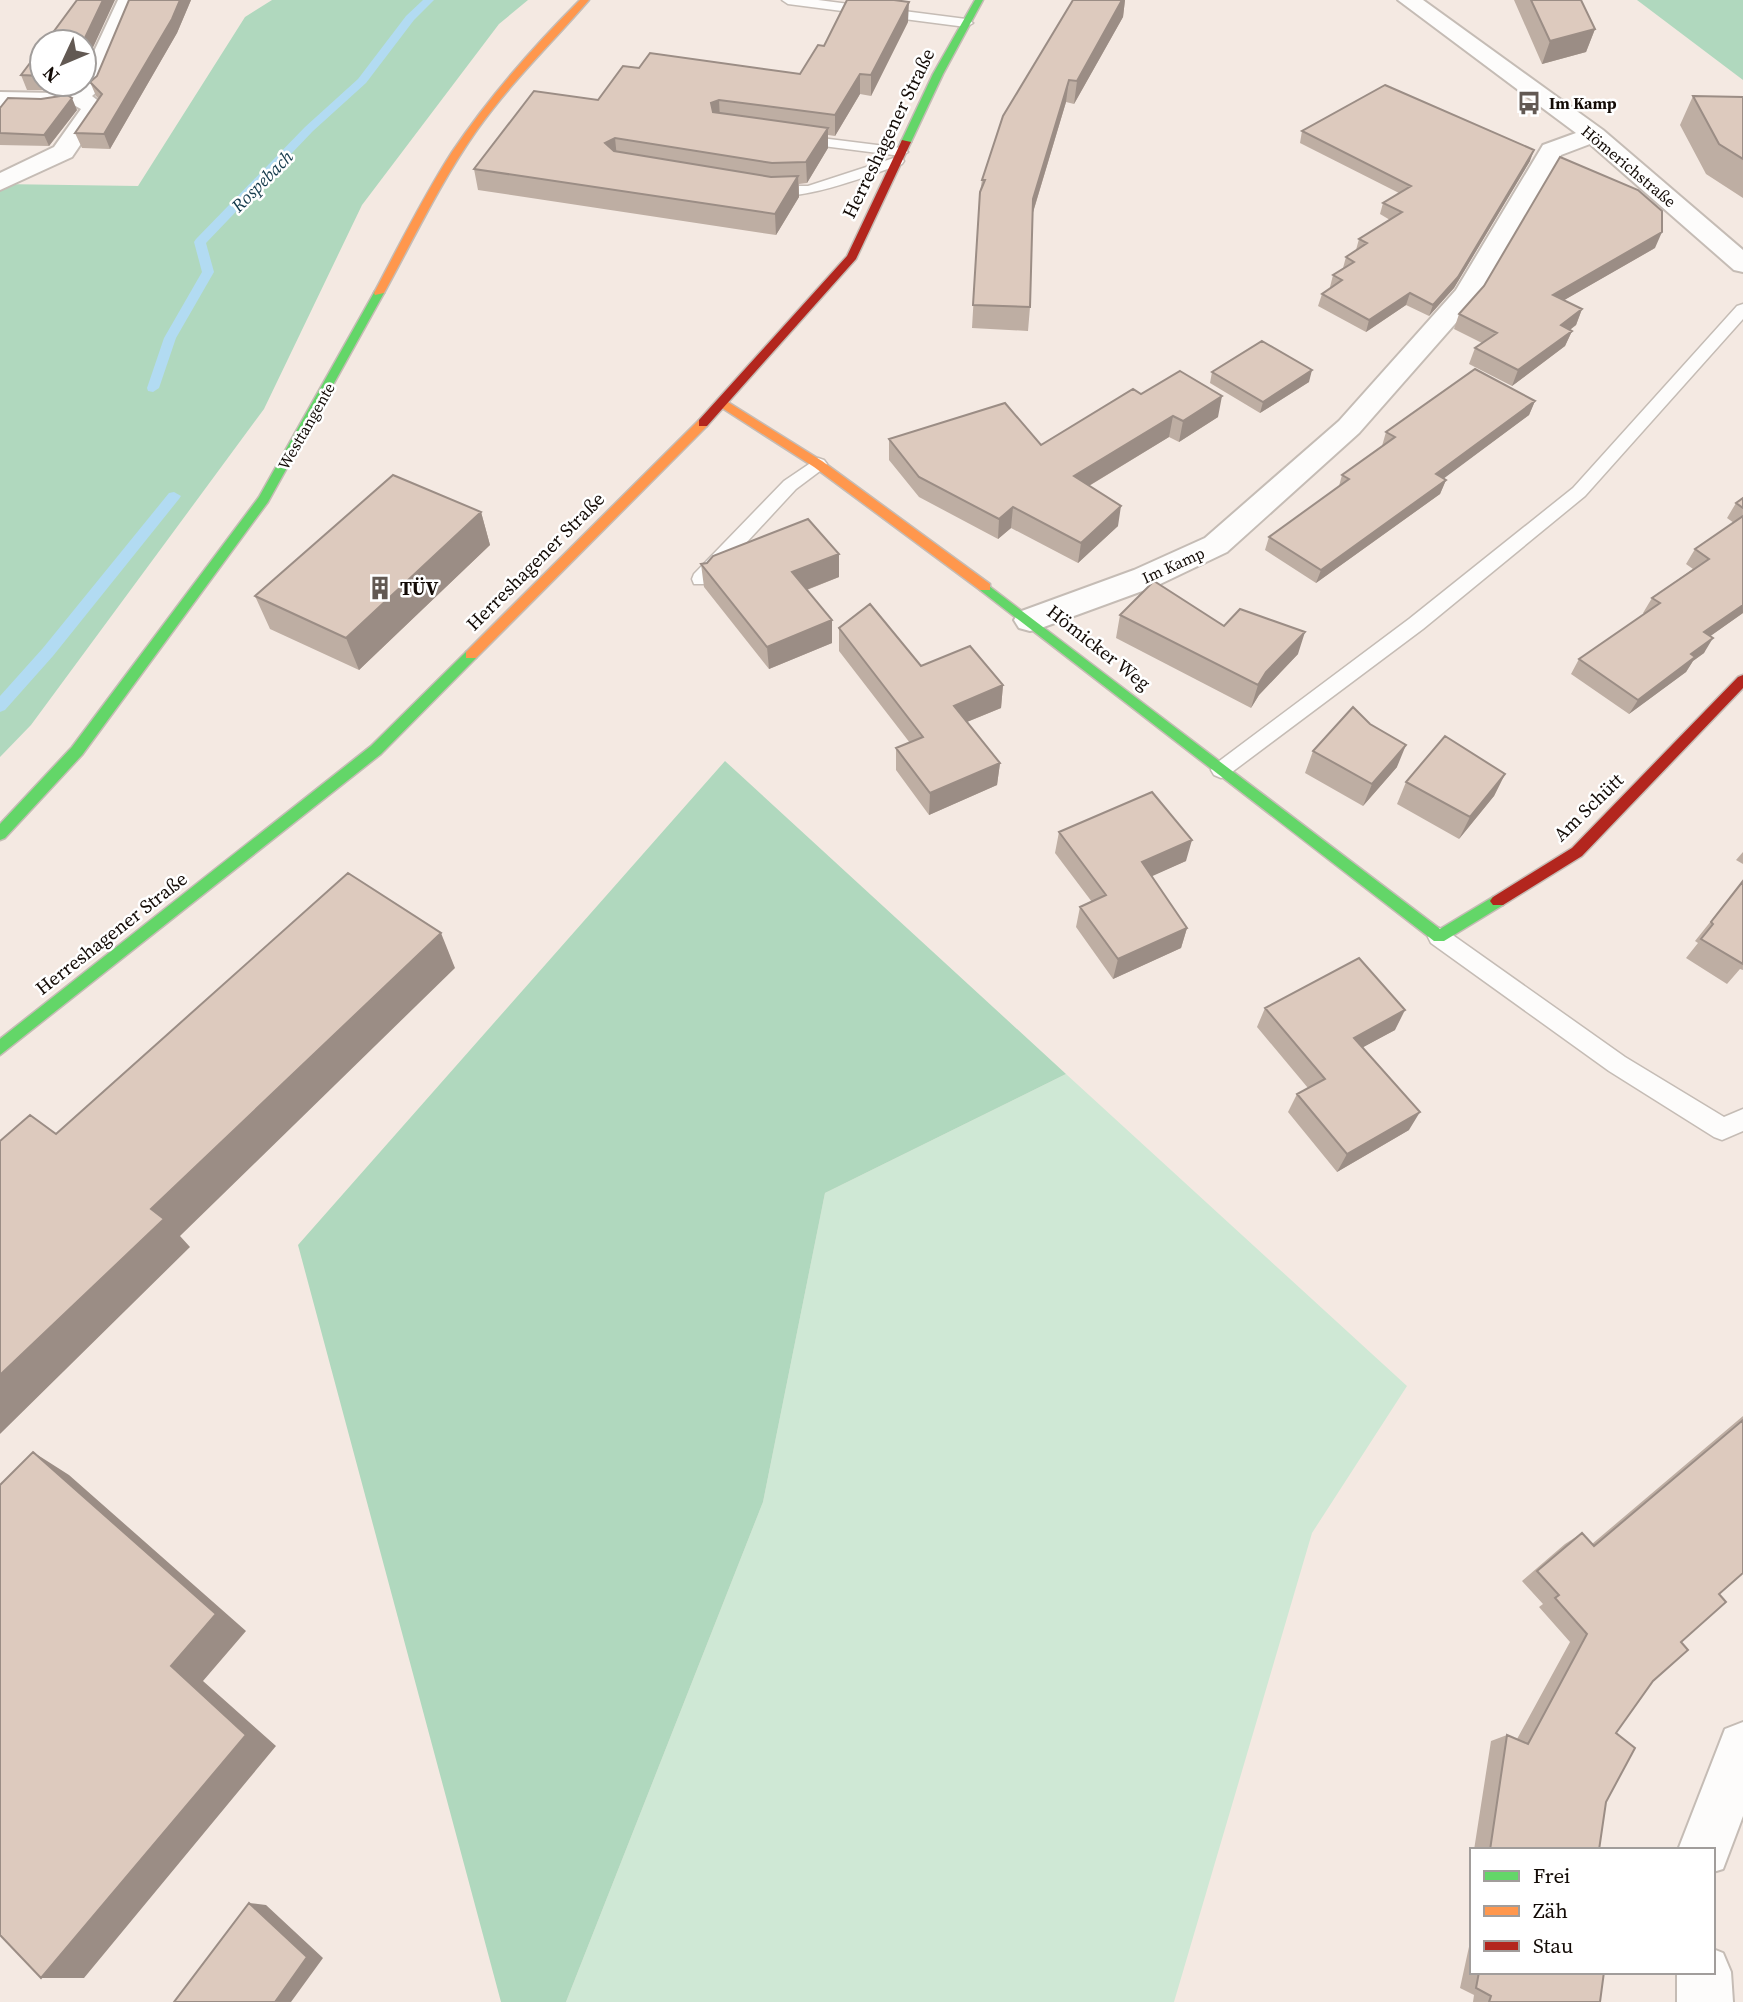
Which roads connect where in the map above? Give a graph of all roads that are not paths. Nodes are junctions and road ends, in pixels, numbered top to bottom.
1 (129, 0) edge
2 (585, 0) edge
3 (788, 0) edge
4 (979, 0) edge
5 (1409, 0) edge
6 (966, 23) junction
7 (98, 67) edge
8 (70, 98) edge
9 (78, 98) edge
10 (0, 99) edge
11 (1594, 135) junction
12 (783, 136) edge
13 (899, 157) junction
14 (0, 183) edge
15 (760, 189) edge
16 (1743, 264) edge
17 (1743, 309) edge
18 (723, 403) junction
19 (818, 464) junction
20 (702, 579) edge
21 (1030, 620) junction
22 (1743, 680) edge
23 (1221, 770) junction
24 (0, 834) edge
25 (1439, 937) junction
26 (0, 1048) edge
27 (1743, 1120) edge
28 (1743, 1747) edge
29 (1705, 1848) edge
30 (1704, 1974) edge
31 (1705, 2002) edge

1 - 7 street
2 - 24 street, Westtangente
3 - 6 lane
4 - 6 street, Herreshagener Straße
5 - 11 street, Hömerichstraße
6 - 13 street, Herreshagener Straße
8 - 10 street
9 - 14 street
11 - 16 street, Hömerichstraße
11 - 21 street, Im Kamp
12 - 13 lane
13 - 15 lane
13 - 18 street, Herreshagener Straße
17 - 23 lane
18 - 19 street, Hömicker Weg
18 - 26 street, Herreshagener Straße
19 - 20 lane
19 - 21 street, Hömicker Weg
21 - 23 street, Hömicker Weg
22 - 25 street, Am Schütt
23 - 25 street, Hömicker Weg
25 - 27 lane
28 - 29 street
30 - 31 street

